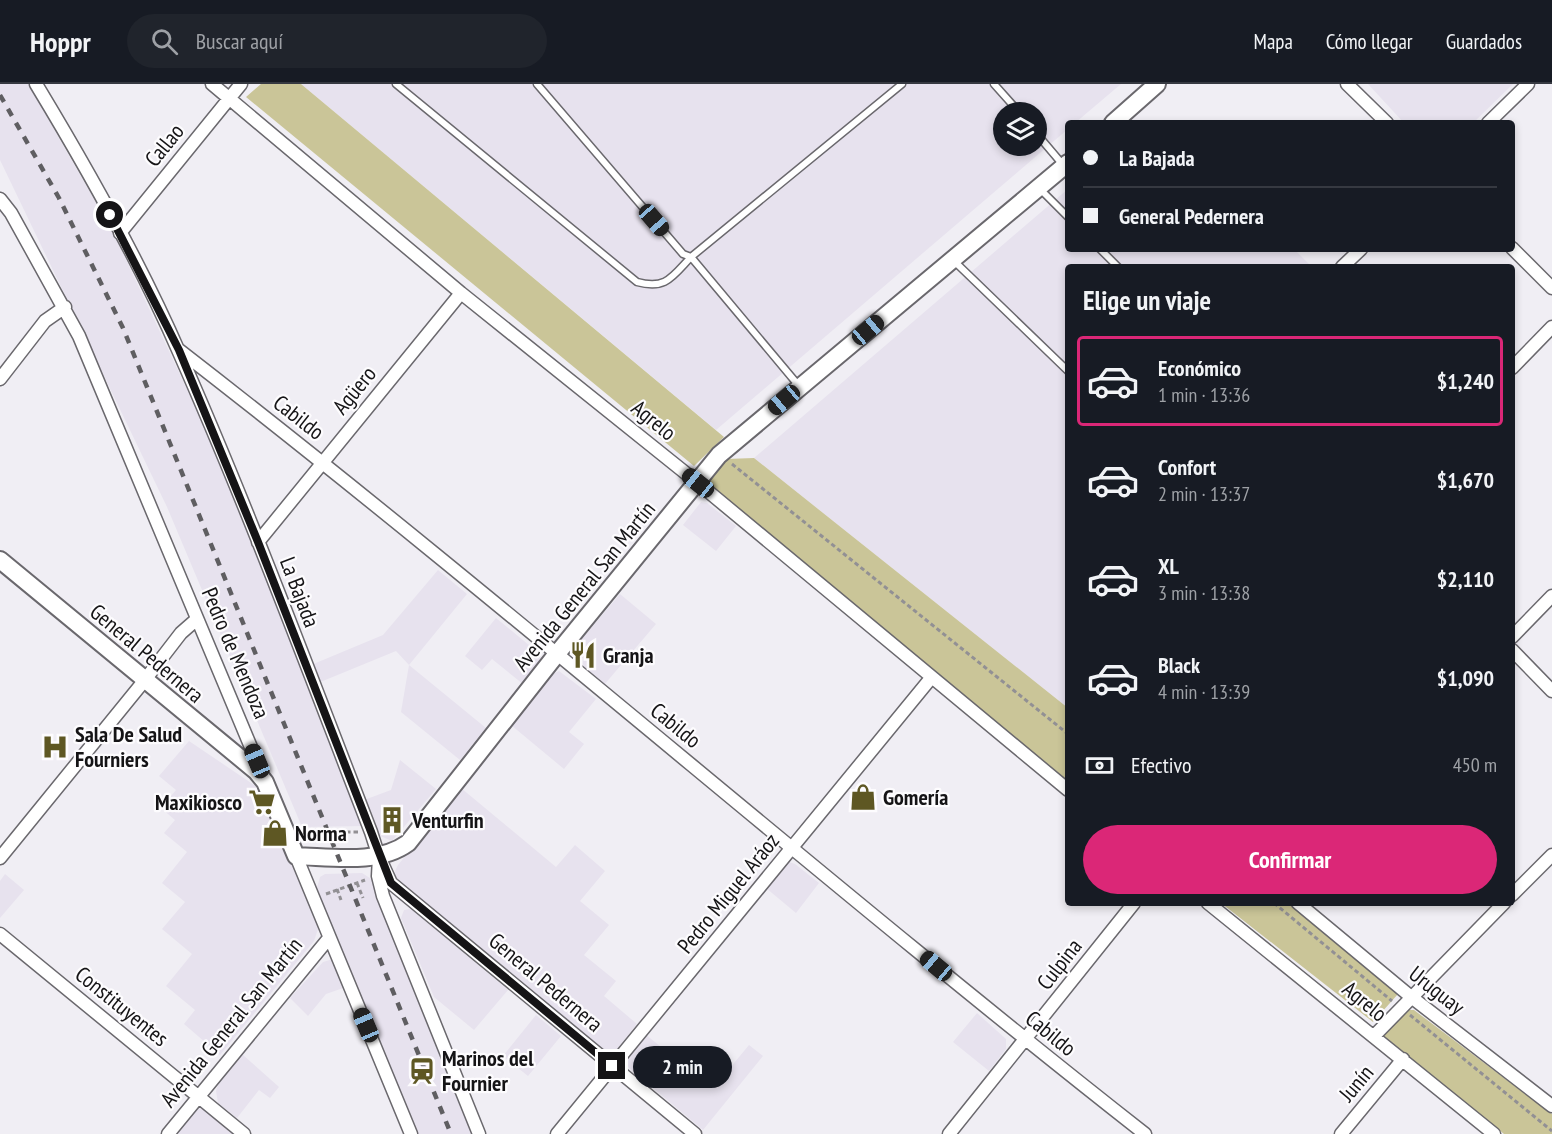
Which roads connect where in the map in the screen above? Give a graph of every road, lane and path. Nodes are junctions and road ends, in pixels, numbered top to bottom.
1 (36, 84) edge
2 (212, 84) edge
3 (241, 84) edge
4 (396, 84) edge
5 (537, 84) edge
6 (902, 84) edge
7 (994, 84) edge
8 (1157, 84) edge
9 (1347, 84) edge
10 (1528, 84) edge
11 (230, 98) junction
12 (1010, 102) edge
13 (1116, 120) edge
14 (1384, 120) edge
15 (1491, 120) edge
16 (1047, 144) edge
17 (1065, 163) edge
18 (1065, 165) edge
19 (1038, 188) junction
20 (0, 200) edge
21 (1065, 215) edge
22 (120, 233) junction
23 (1515, 251) edge
24 (1103, 252) edge
25 (1357, 252) edge
26 (691, 257) junction
27 (953, 259) junction
28 (1115, 264) edge
29 (1345, 264) edge
30 (1552, 288) edge
31 (461, 293) junction
32 (65, 307) junction
33 (1552, 327) edge
34 (179, 350) junction
35 (1515, 365) edge
36 (1065, 368) edge
37 (0, 380) edge
38 (800, 387) junction
39 (726, 459) dead end
40 (322, 461) junction
41 (698, 483) junction
42 (258, 542) junction
43 (0, 560) edge
44 (1552, 596) edge
45 (197, 619) junction
46 (1515, 634) edge
47 (1515, 653) edge
48 (556, 655) junction
49 (931, 678) junction
50 (144, 681) junction
51 (1552, 691) edge
52 (1065, 732) edge
53 (265, 782) junction
54 (1065, 788) edge
55 (286, 831) junction
56 (371, 832) junction
57 (793, 847) junction
58 (1552, 855) edge
59 (296, 856) junction
60 (380, 857) junction
61 (0, 858) edge
62 (378, 876) junction
63 (357, 883) junction
64 (337, 889) junction
65 (1515, 892) edge
66 (363, 898) dead end
67 (314, 900) junction
68 (341, 900) dead end
69 (1132, 906) edge
70 (1212, 906) edge
71 (1278, 906) edge
72 (1302, 906) edge
73 (1501, 906) edge
74 (0, 933) edge
75 (329, 938) junction
76 (1410, 996) junction
77 (1392, 1001) dead end
78 (1404, 1010) dead end
79 (1374, 1036) junction
80 (1026, 1040) junction
81 (1403, 1059) junction
82 (612, 1066) junction
83 (199, 1097) junction
84 (1552, 1106) edge
85 (1552, 1131) edge
86 (168, 1134) edge
87 (244, 1134) edge
88 (411, 1134) edge
89 (479, 1134) edge
90 (557, 1134) edge
91 (695, 1134) edge
92 (949, 1134) edge
93 (1145, 1134) edge
94 (1341, 1134) edge
95 (1494, 1134) edge

1 - 22 street, La Bajada
2 - 11 street, Agrelo
3 - 11 street, Callao
4 - 26 lane
5 - 26 lane
6 - 26 lane
7 - 12 lane
8 - 13 street
9 - 14 street
10 - 15 street
11 - 22 street, Callao
11 - 31 street, Agrelo
16 - 17 lane
18 - 19 street, Avenida General San Martín
19 - 21 lane
19 - 27 street, Avenida General San Martín
20 - 32 street, Pedro de Mendoza
22 - 34 street, La Bajada
23 - 30 street
24 - 28 lane
25 - 29 street
26 - 38 lane
27 - 36 lane
27 - 38 street, Avenida General San Martín
31 - 40 street, Agüero
31 - 41 street, Agrelo
32 - 37 street
32 - 45 street, Pedro de Mendoza
33 - 35 street
34 - 40 street, Cabildo
34 - 42 street, La Bajada
38 - 41 street, Avenida General San Martín
39 - 52 path
40 - 42 street, Agüero
40 - 48 street, Cabildo
41 - 48 street, Avenida General San Martín
41 - 49 street, Agrelo
42 - 56 street, La Bajada
43 - 50 street, General Pedernera
44 - 46 street
45 - 50 street
45 - 53 street, Pedro de Mendoza
47 - 51 street
48 - 57 street, Cabildo
48 - 60 street, Avenida General San Martín
49 - 54 street, Agrelo
49 - 57 street, Pedro Miguel Aráoz
50 - 53 street, General Pedernera
50 - 61 street
53 - 55 street, Pedro de Mendoza
55 - 56 path
55 - 59 street, Pedro de Mendoza
56 - 60 street, La Bajada
57 - 80 street, Cabildo
57 - 82 street, Pedro Miguel Aráoz
58 - 65 street
59 - 60 street, Avenida General San Martín
59 - 67 street, Pedro de Mendoza
60 - 62 street, La Bajada
60 - 82 street, General Pedernera
62 - 63 path
62 - 89 street, La Bajada
63 - 64 path
63 - 66 path
64 - 67 path
64 - 68 path
67 - 75 street, Pedro de Mendoza
69 - 80 street, Culpina
70 - 79 street, Agrelo
71 - 77 path
72 - 76 street, Uruguay
73 - 76 street, Junín
74 - 83 street, Constituyentes
75 - 83 street, Avenida General San Martín
75 - 88 street, Pedro de Mendoza
76 - 79 street, Junín
76 - 84 street, Uruguay
78 - 85 path
79 - 81 street, Agrelo
80 - 92 street, Culpina
80 - 93 street, Cabildo
81 - 94 street, Junín
81 - 95 street, Agrelo
82 - 90 street, Pedro Miguel Aráoz
82 - 91 street, General Pedernera
83 - 86 street, Avenida General San Martín
83 - 87 street, Constituyentes

